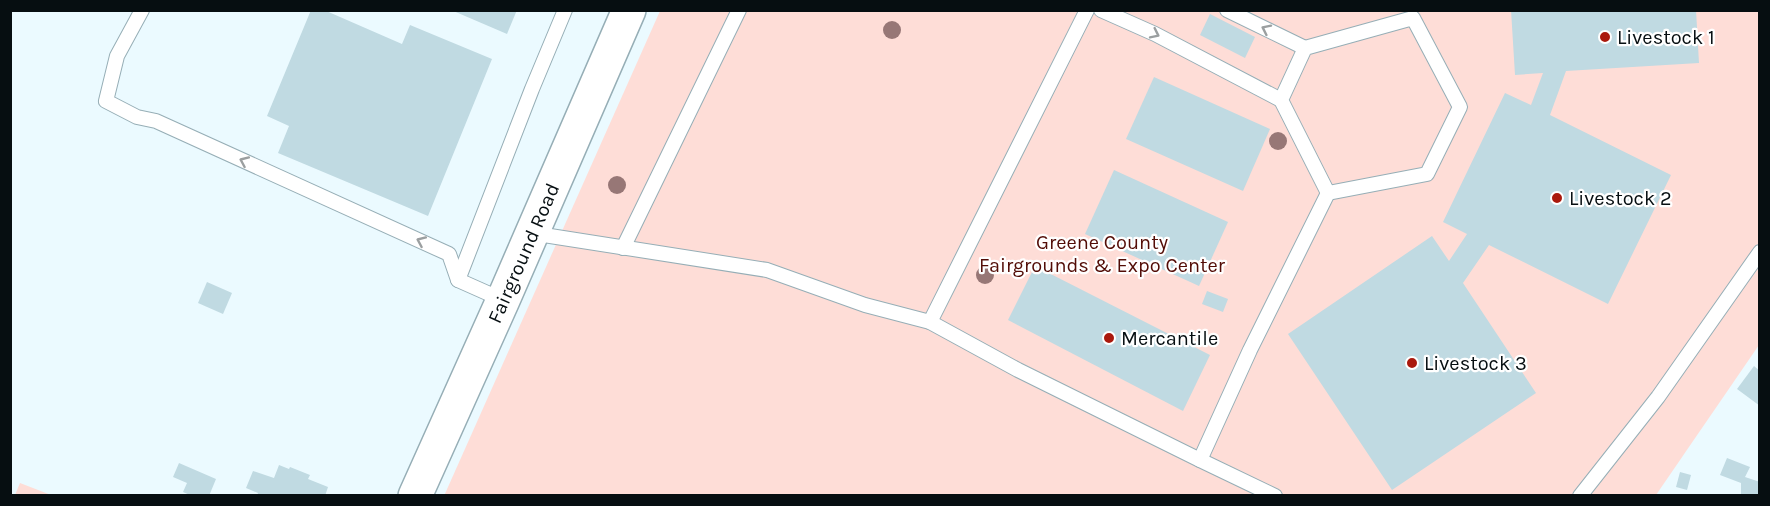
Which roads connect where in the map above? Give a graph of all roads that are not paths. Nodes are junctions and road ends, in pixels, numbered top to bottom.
1 (142, 10) edge
2 (564, 10) edge
3 (629, 10) edge
4 (739, 10) edge
5 (1088, 10) edge
6 (1101, 10) edge
7 (1227, 10) edge
8 (1415, 14) edge
9 (1305, 48) junction
10 (1281, 100) junction
11 (1329, 193) junction
12 (531, 233) junction
13 (623, 248) junction
14 (1760, 252) edge
15 (458, 280) junction
16 (503, 300) junction
17 (930, 322) junction
18 (1200, 460) junction
19 (415, 495) edge
20 (1275, 495) edge
21 (1580, 495) edge

15 -> 1 lane
2 - 15 lane
3 - 12 street, Fairground Road
4 - 13 lane
5 - 17 lane
6 -> 10 lane
9 -> 7 lane
8 - 9 lane
8 - 11 lane
9 - 10 lane
10 - 11 lane
11 - 18 lane
12 - 13 lane
12 - 16 street, Fairground Road
13 - 17 lane
14 - 21 lane
15 - 16 lane
16 - 19 street, Fairground Road
17 - 18 lane
18 - 20 lane

